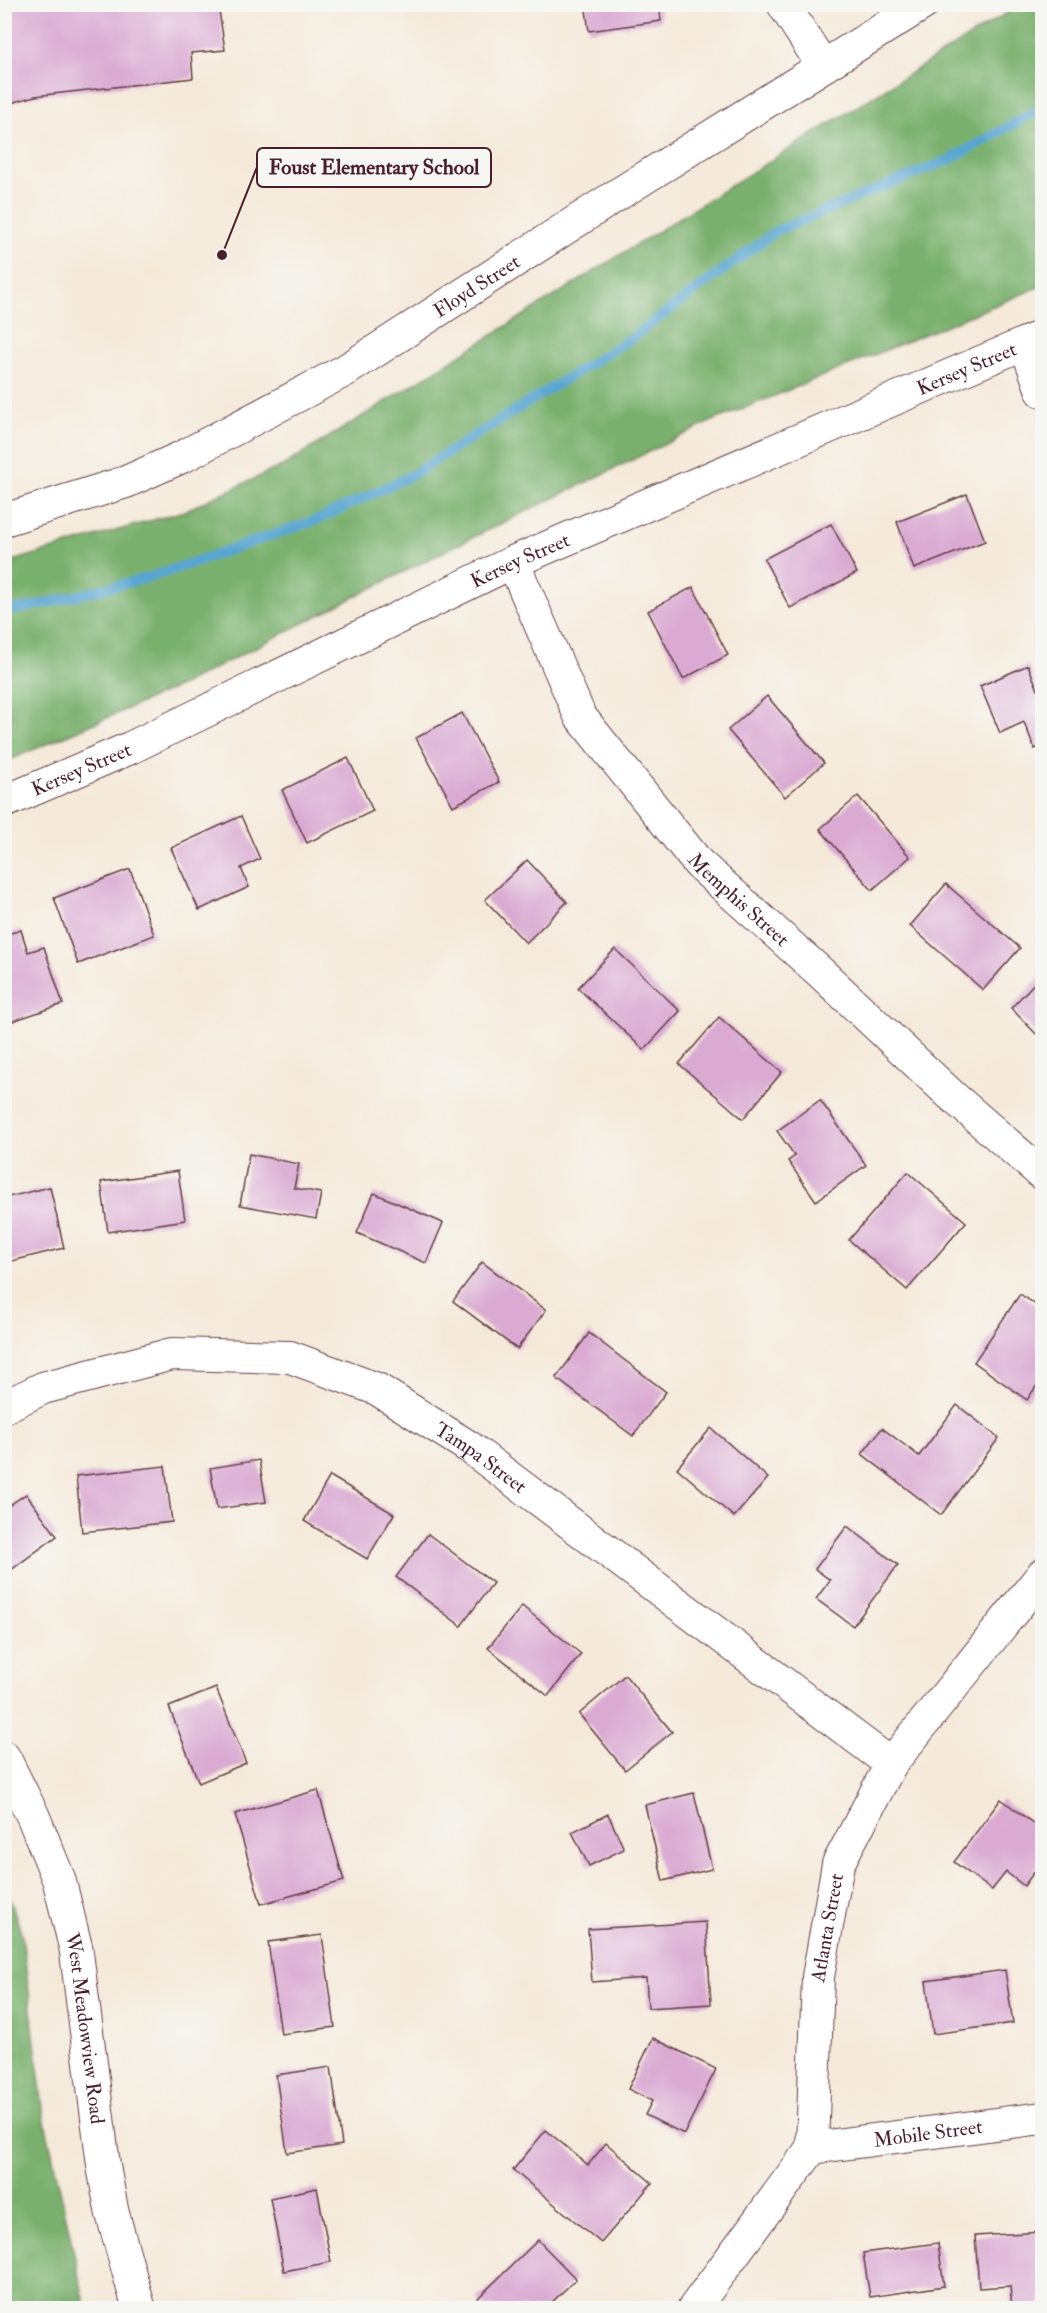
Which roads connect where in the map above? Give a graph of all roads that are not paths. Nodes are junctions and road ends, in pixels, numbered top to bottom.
1 (783, 4) edge
2 (923, 4) edge
3 (823, 66) junction
4 (1034, 340) edge
5 (1042, 391) edge
6 (4, 520) edge
7 (513, 562) junction
8 (4, 802) edge
9 (1042, 1174) edge
10 (4, 1407) edge
11 (1042, 1575) edge
12 (4, 1758) edge
13 (891, 1764) junction
14 (1042, 2118) edge
15 (812, 2148) junction
16 (139, 2308) edge
17 (694, 2308) edge

1 - 3 street
2 - 3 street, Floyd Street
3 - 6 street, Floyd Street
4 - 5 street
4 - 7 street, Kersey Street
7 - 8 street, Kersey Street
7 - 9 street, Memphis Street
10 - 13 street, Tampa Street
11 - 13 street, Atlanta Street
12 - 16 street, West Meadowview Road
13 - 15 street, Atlanta Street
14 - 15 street, Mobile Street
15 - 17 street

